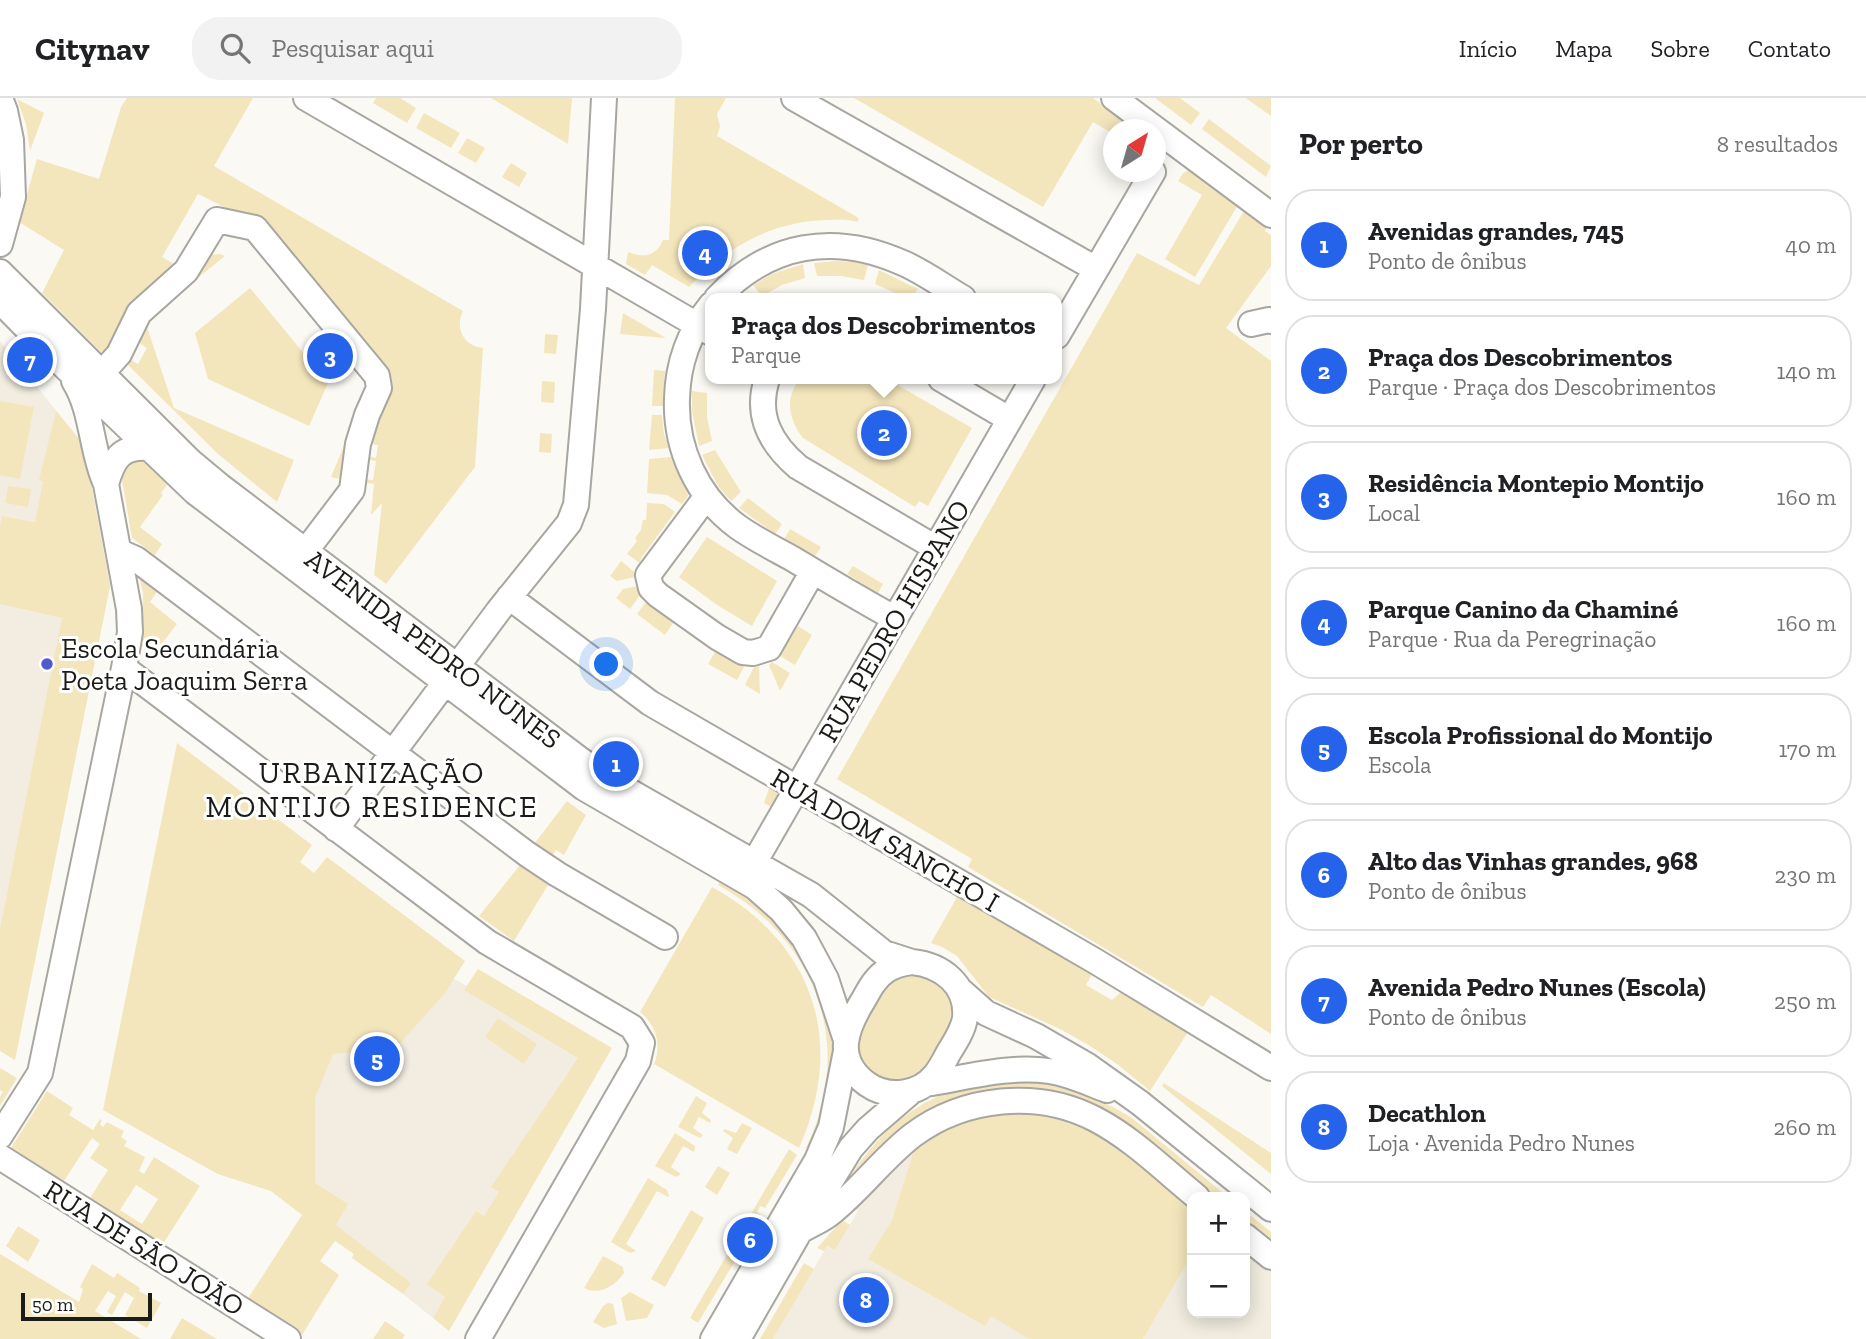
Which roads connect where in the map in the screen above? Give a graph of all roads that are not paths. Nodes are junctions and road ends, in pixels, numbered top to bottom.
1 (0, 98) edge
2 (306, 98) edge
3 (604, 98) edge
4 (794, 98) edge
5 (1114, 98) edge
6 (1171, 141) junction
7 (1166, 149) edge
8 (1147, 182) edge
9 (6, 190) edge
10 (1271, 215) edge
11 (0, 244) edge
12 (595, 265) junction
13 (1096, 268) junction
14 (0, 272) edge
15 (722, 293) edge
16 (955, 293) edge
17 (0, 301) edge
18 (1062, 327) edge
19 (704, 329) edge
20 (66, 368) junction
21 (102, 373) junction
22 (766, 384) edge
23 (950, 384) edge
24 (1030, 384) edge
25 (1009, 419) junction
26 (148, 447) junction
27 (106, 484) junction
28 (707, 496) junction
29 (936, 548) junction
30 (120, 552) junction
31 (304, 552) junction
32 (813, 571) junction
33 (509, 597) junction
34 (894, 618) junction
35 (124, 668) junction
36 (451, 675) junction
37 (393, 753) junction
38 (797, 790) junction
39 (336, 828) junction
40 (754, 863) junction
41 (665, 937) dead end
42 (912, 962) junction
43 (960, 990) junction
44 (846, 1044) junction
45 (1271, 1068) edge
46 (918, 1088) junction
47 (1140, 1103) junction
48 (0, 1136) edge
49 (0, 1157) edge
50 (1191, 1192) edge
51 (1271, 1209) edge
52 (800, 1231) junction
53 (1250, 1240) edge
54 (1271, 1257) edge
55 (288, 1339) edge
56 (478, 1339) edge
57 (713, 1339) edge
58 (738, 1339) edge

1 - 9 street
2 - 12 street
3 - 12 street
4 - 13 street
5 - 6 street
6 - 7 street
6 - 10 street
8 - 13 street
9 - 11 street
12 - 19 street
12 - 33 street
13 - 18 street
14 - 21 street, AVENIDA PEDRO NUNES
15 - 16 street
17 - 20 street, AVENIDA PEDRO NUNES
19 - 28 street
20 - 26 street, AVENIDA PEDRO NUNES
20 - 27 street
21 - 31 street, AVENIDA PEDRO NUNES
21 - 31 street
22 - 29 street
23 - 25 street
24 - 25 street, RUA PEDRO HISPANO
25 - 29 street, RUA PEDRO HISPANO
26 - 27 street
26 - 36 street, AVENIDA PEDRO NUNES
27 - 30 street
28 - 32 street
28 - 32 street
29 - 34 street, RUA PEDRO HISPANO
30 - 35 street
30 - 37 street
31 - 36 street, AVENIDA PEDRO NUNES
32 - 34 street
33 - 36 street
33 - 38 street, RUA DOM SANCHO I
34 - 38 street, RUA PEDRO HISPANO
35 - 39 street
35 - 48 street
36 - 37 street
36 - 40 street, AVENIDA PEDRO NUNES
36 - 44 street, AVENIDA PEDRO NUNES
37 - 39 street
37 - 41 street
38 - 40 street, RUA PEDRO HISPANO
38 - 45 street, RUA DOM SANCHO I
39 - 56 street
40 - 42 street, AVENIDA PEDRO NUNES
42 - 43 street
42 - 44 street
43 - 46 street
43 - 47 street
44 - 46 street
44 - 57 street, AVENIDA PEDRO NUNES
46 - 47 street
46 - 52 street
47 - 51 street
49 - 55 street, RUA DE SÃO JOÃO
50 - 52 street
52 - 58 street
53 - 54 street

